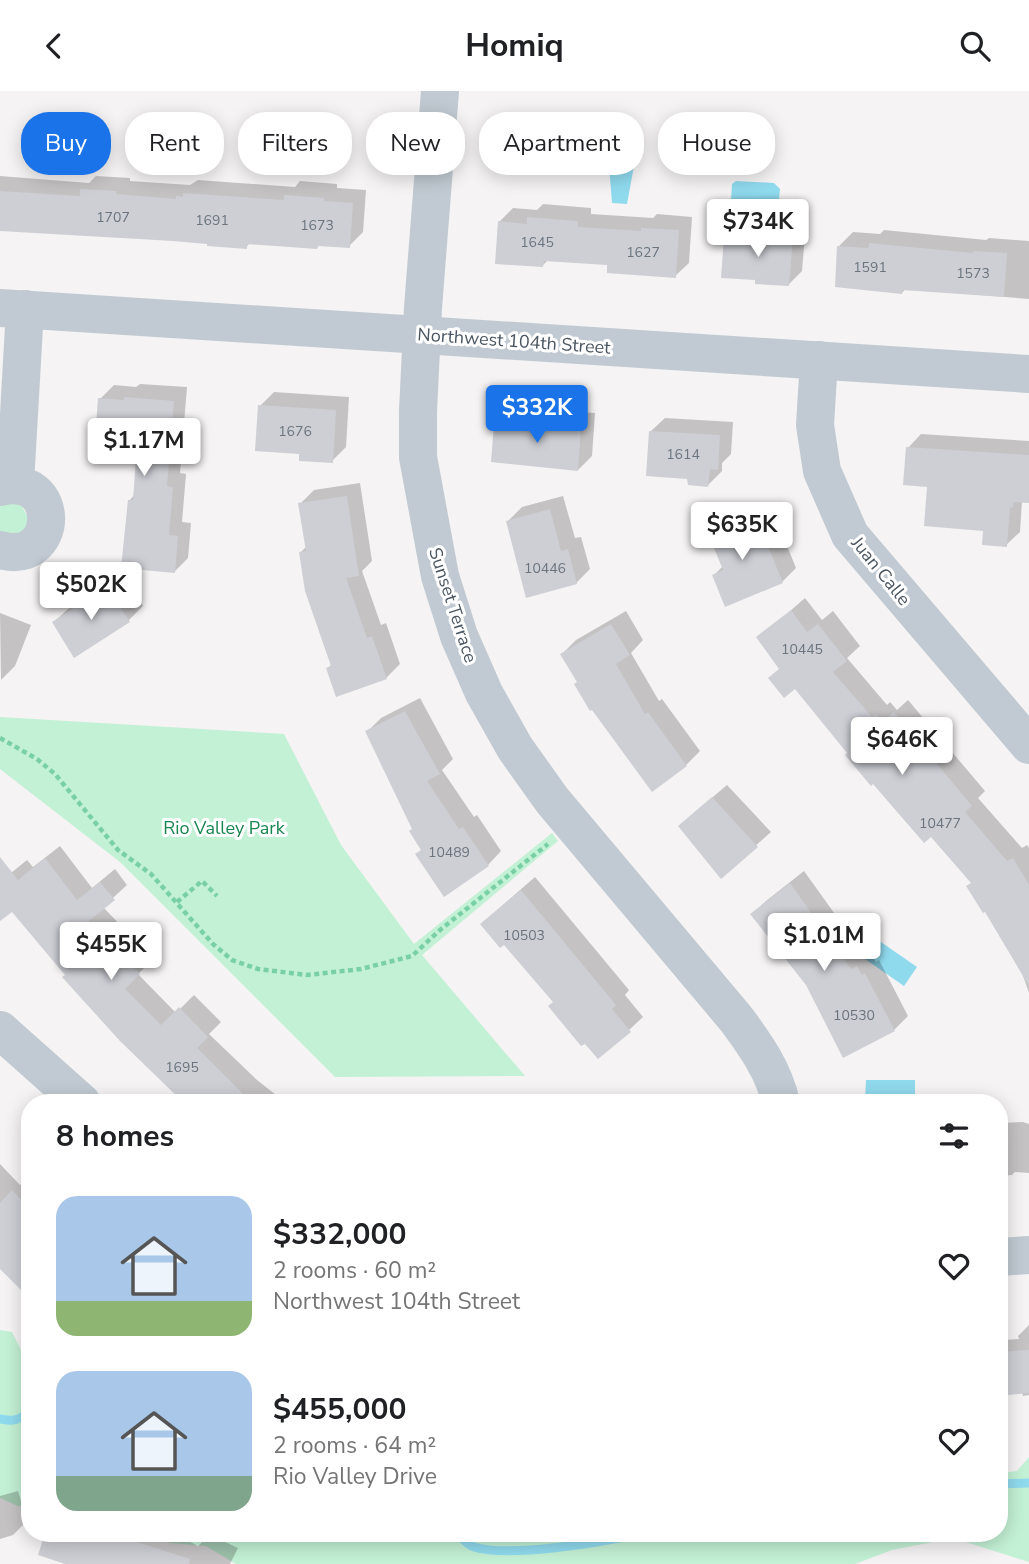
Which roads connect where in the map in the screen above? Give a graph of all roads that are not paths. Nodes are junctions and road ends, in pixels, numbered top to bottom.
1 (440, 91) edge
2 (13, 308) edge
3 (422, 335) junction
4 (819, 361) junction
5 (1029, 374) edge
6 (8, 485) edge
7 (0, 550) edge
8 (1029, 745) edge
9 (0, 1030) edge
10 (72, 1094) edge
11 (780, 1094) edge
12 (1029, 1255) edge
13 (1008, 1256) edge

1 - 3 street, Sunset Terrace
2 - 3 street, Northwest 104th Street
2 - 6 street
3 - 4 street, Northwest 104th Street
3 - 11 street, Sunset Terrace
4 - 5 street, Northwest 104th Street
4 - 8 street, Juan Calle
6 - 7 street
9 - 10 street
12 - 13 street

